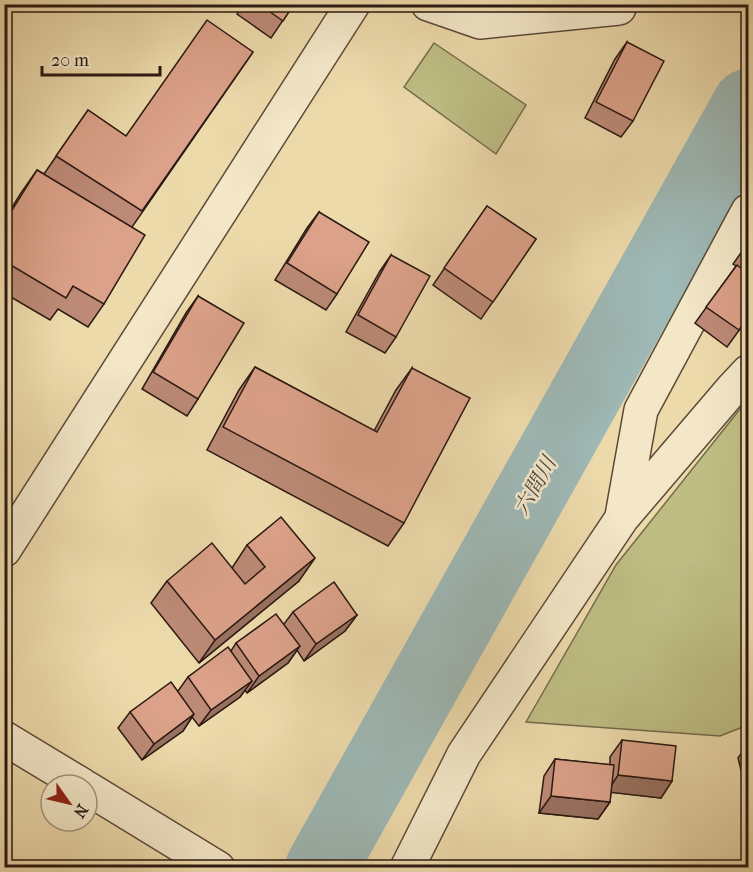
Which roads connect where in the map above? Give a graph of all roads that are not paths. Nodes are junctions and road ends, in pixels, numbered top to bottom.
1 (353, 4) edge
2 (428, 4) edge
3 (620, 4) edge
4 (748, 211) edge
5 (748, 372) edge
6 (622, 518) junction
7 (4, 549) edge
8 (4, 738) edge
9 (62, 773) edge
10 (99, 795) edge
11 (218, 867) edge
12 (406, 867) edge

1 - 7 street
2 - 3 street
4 - 6 street
5 - 6 street
6 - 12 street
8 - 9 street
10 - 11 street

